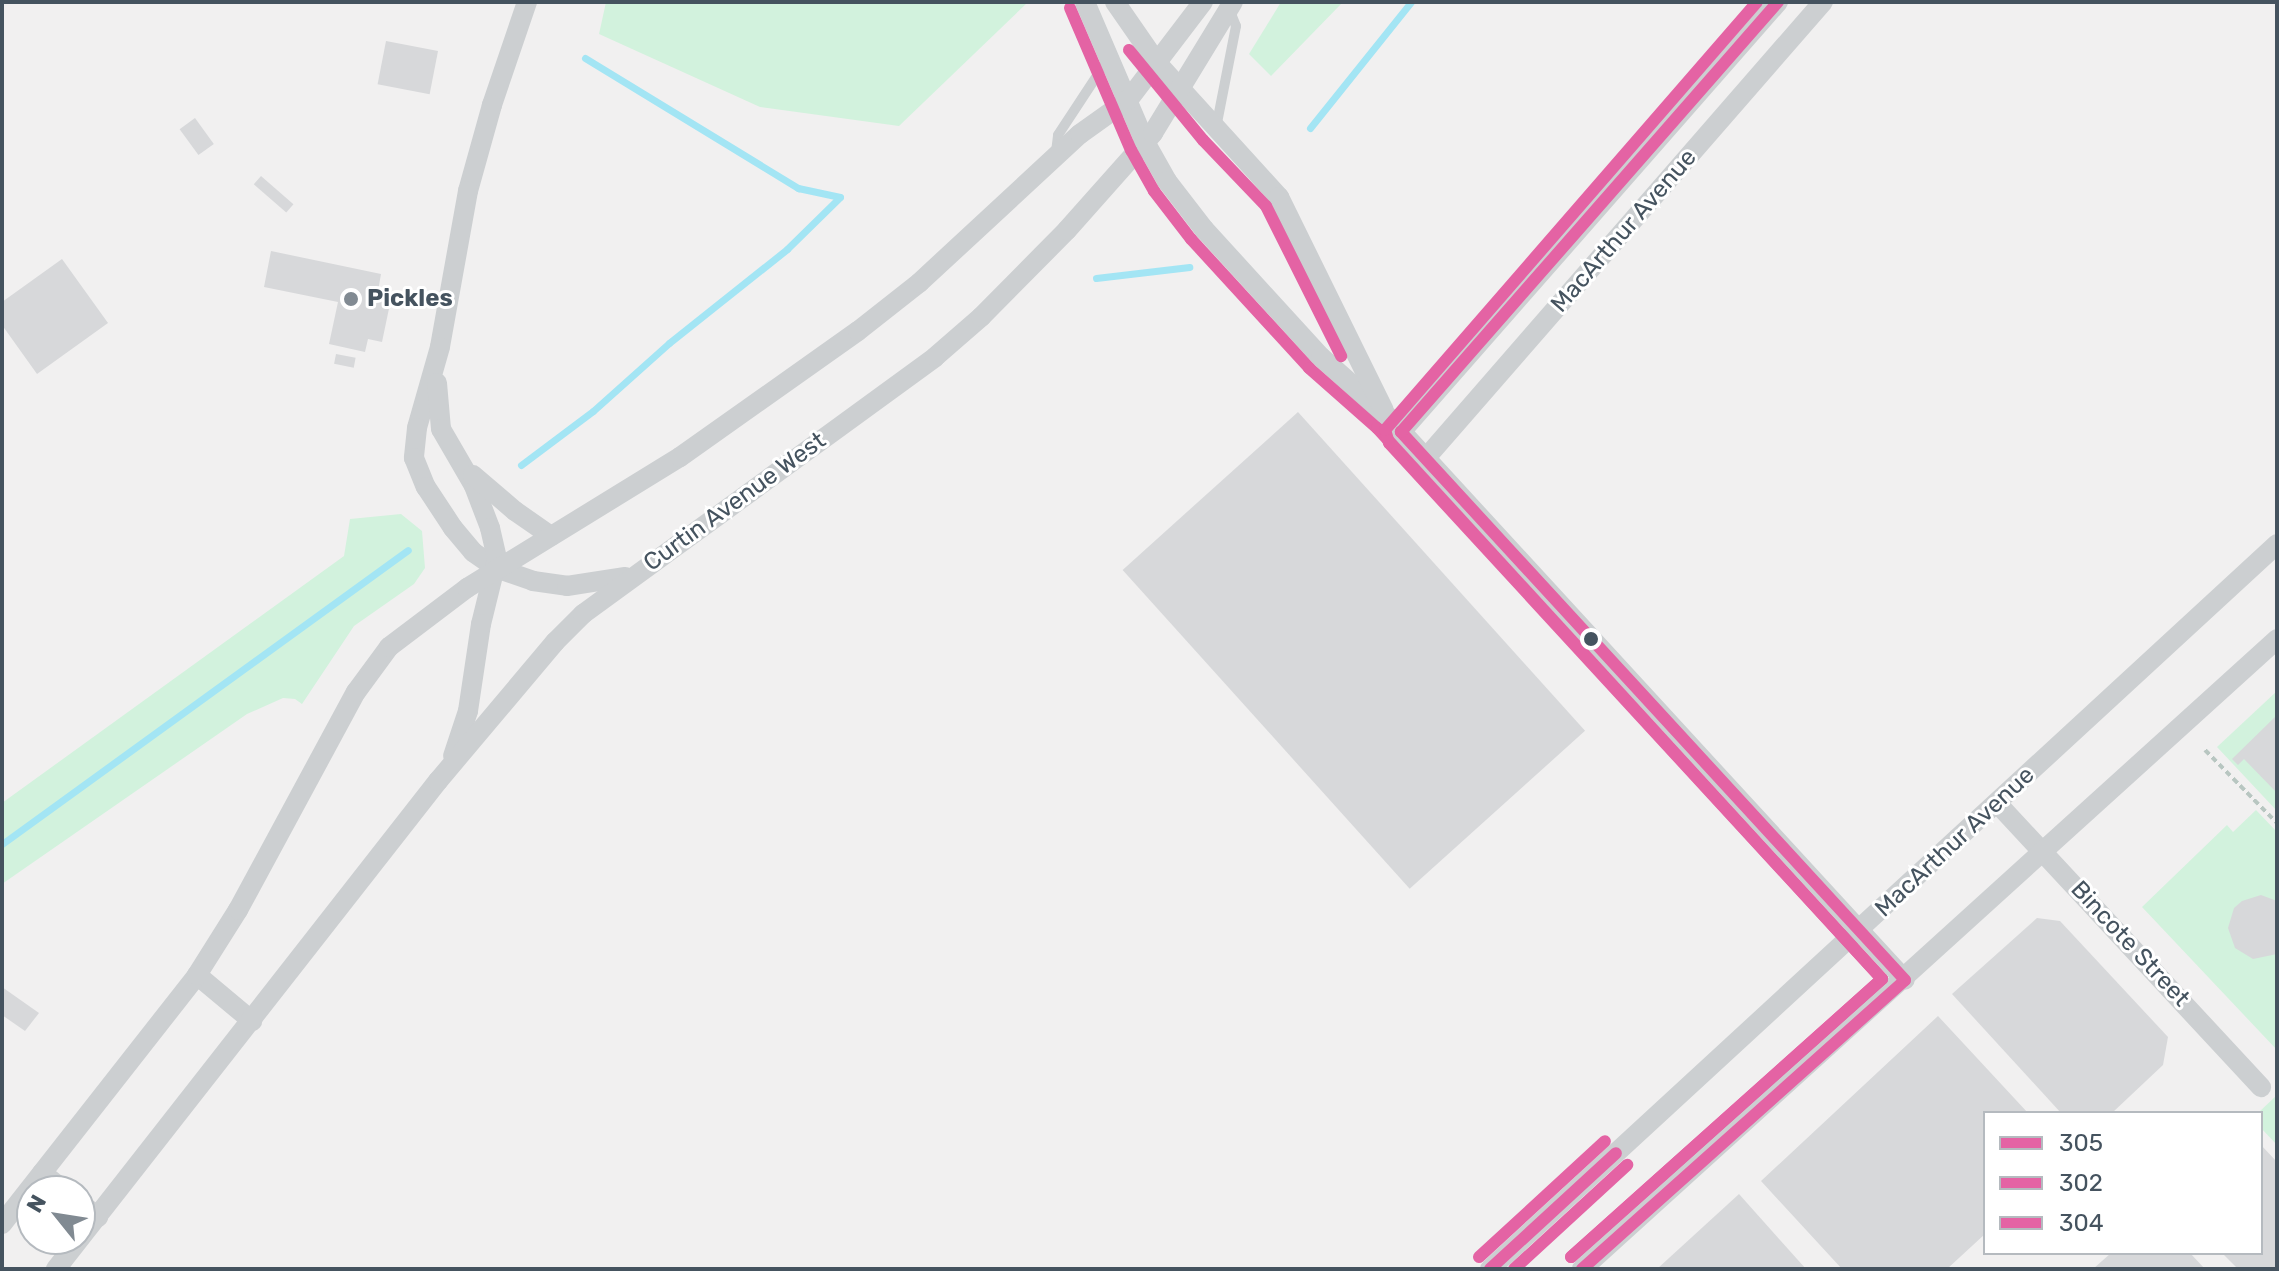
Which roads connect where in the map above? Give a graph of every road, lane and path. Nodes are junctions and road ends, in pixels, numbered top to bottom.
1 (527, 2) edge
2 (1085, 2) edge
3 (1115, 2) edge
4 (1203, 2) edge
5 (1778, 2) edge
6 (1823, 2) edge
7 (1231, 6) edge
8 (1108, 59) junction
9 (1158, 64) junction
10 (1182, 91) junction
11 (1126, 101) junction
12 (1215, 130) junction
13 (1145, 142) junction
14 (1055, 158) junction
15 (440, 347) junction
16 (1394, 424) junction
17 (456, 453) junction
18 (1425, 459) junction
19 (551, 536) junction
20 (2277, 544) edge
21 (496, 568) junction
22 (645, 569) junction
23 (2277, 639) edge
24 (2205, 750) dead end
25 (438, 781) junction
26 (1997, 803) junction
27 (2277, 823) edge
28 (2045, 852) junction
29 (1858, 931) junction
30 (197, 975) junction
31 (1905, 980) junction
32 (252, 1021) junction
33 (2261, 1087) dead end
34 (42, 1173) junction
35 (45, 1175) edge
36 (98, 1217) joint
37 (2, 1224) edge
38 (56, 1269) edge
39 (1490, 1269) edge
40 (1582, 1269) edge

1 - 15 street
2 - 8 street
3 - 9 street
4 - 9 street
5 - 16 street, MacArthur Avenue
6 - 18 street, MacArthur Avenue
7 - 10 street, Curtin Avenue West
7 - 12 lane
8 - 11 street
8 - 14 lane
9 - 10 street
9 - 11 street
10 - 12 street
10 - 13 street, Curtin Avenue West
11 - 13 street
11 - 14 street
12 - 16 street
13 - 16 street
13 - 22 street, Curtin Avenue West
14 - 19 street
15 - 17 street
15 - 21 street
16 - 18 street
17 - 19 street
17 - 21 street
18 - 29 street
19 - 21 street
20 - 26 street, MacArthur Avenue
21 - 22 street
21 - 25 street
21 - 30 street
22 - 25 street, Curtin Avenue West
23 - 28 street
24 - 27 path
25 - 32 street, Curtin Avenue West
26 - 28 street, Bincote Street
26 - 29 street, MacArthur Avenue
28 - 31 street
28 - 33 street, Bincote Street
29 - 31 street
29 - 39 street, MacArthur Avenue
30 - 32 street
30 - 34 street
31 - 40 street
32 - 36 street, Curtin Avenue West
34 - 35 street
34 - 37 street
36 - 38 street, Curtin Avenue West

